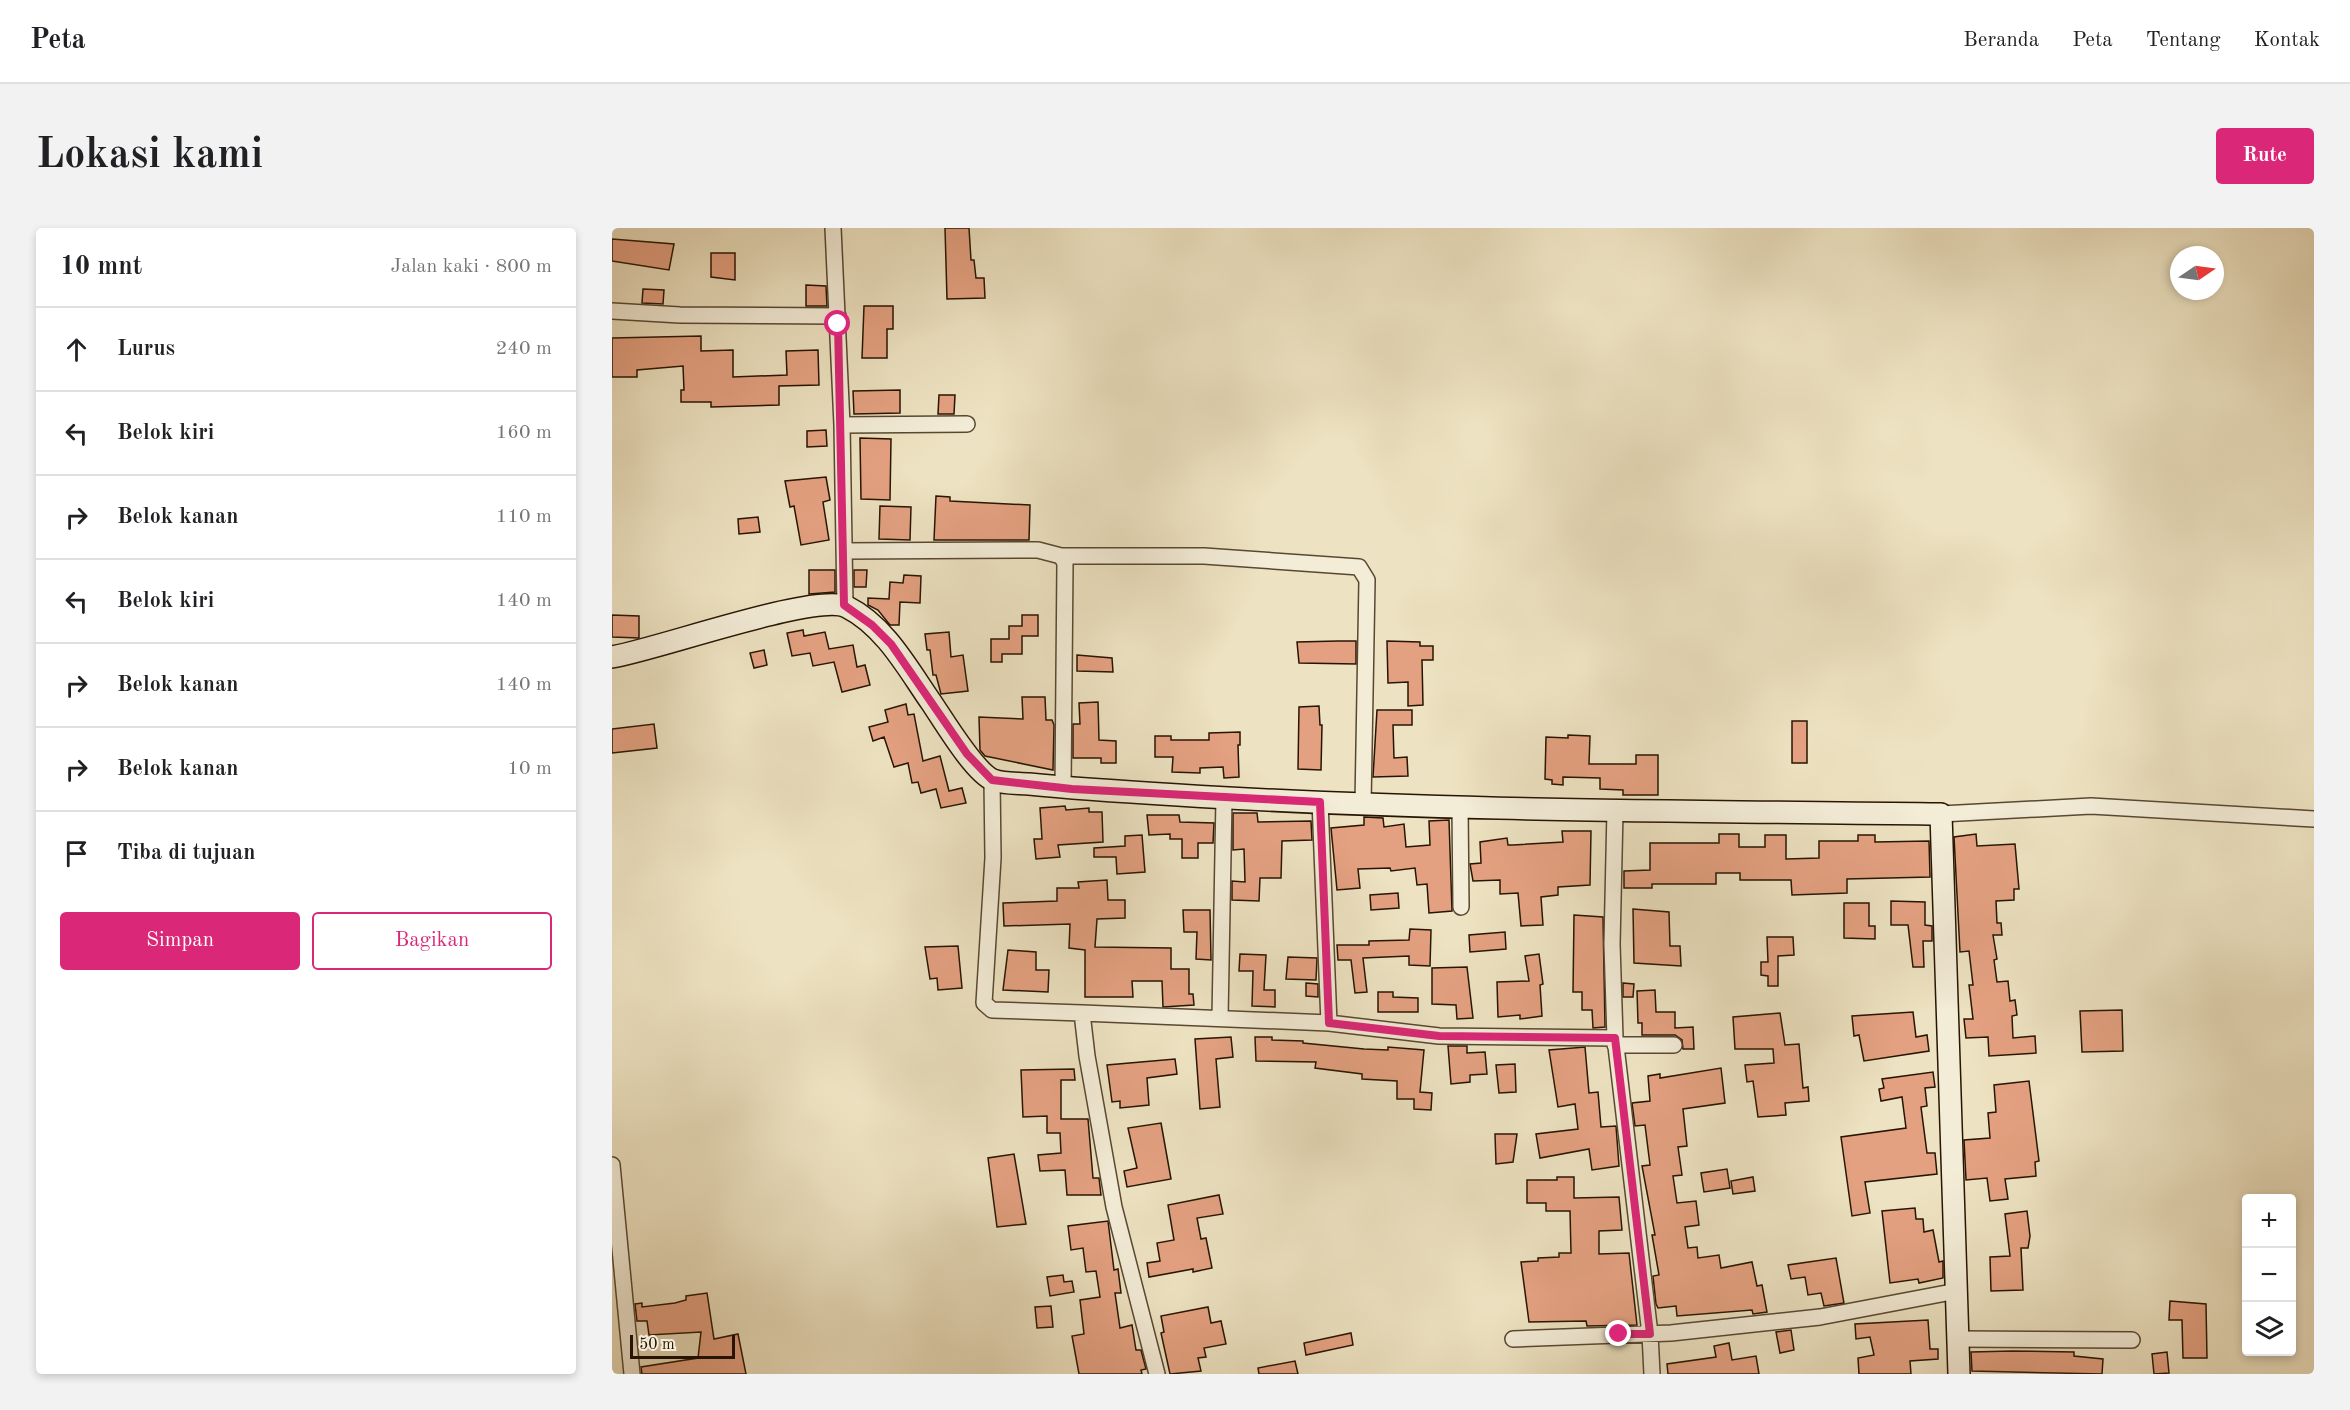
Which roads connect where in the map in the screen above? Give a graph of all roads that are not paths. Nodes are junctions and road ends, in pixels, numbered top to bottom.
1 (833, 228) edge
2 (612, 311) edge
3 (838, 316) junction
4 (967, 424) dead end
5 (842, 425) junction
6 (844, 551) junction
7 (1061, 556) junction
8 (844, 605) junction
9 (612, 657) edge
10 (992, 780) junction
11 (1063, 788) junction
12 (1224, 798) junction
13 (1320, 802) junction
14 (1362, 804) junction
15 (1460, 807) junction
16 (1615, 811) junction
17 (1941, 814) junction
18 (2314, 819) edge
19 (1461, 907) dead end
20 (1082, 1013) junction
21 (1220, 1018) junction
22 (1329, 1023) junction
23 (1615, 1041) junction
24 (1674, 1045) dead end
25 (612, 1166) edge
26 (1957, 1291) junction
27 (1650, 1334) junction
28 (1513, 1339) dead end
29 (1959, 1339) junction
30 (2132, 1340) dead end
31 (632, 1374) edge
32 (1157, 1374) edge
33 (1652, 1374) edge
34 (1959, 1374) edge

1 - 3 street
2 - 3 street
3 - 5 street
4 - 5 street
5 - 6 street
6 - 7 street
6 - 8 street
7 - 11 street
7 - 14 street
8 - 9 street
8 - 10 street
10 - 11 street
10 - 20 street
11 - 12 street
12 - 13 street
12 - 21 street
13 - 14 street
13 - 22 street
14 - 15 street
15 - 16 street
15 - 19 street
16 - 17 street
16 - 23 street
17 - 18 street
17 - 26 street
20 - 21 street
20 - 32 street
21 - 22 street
22 - 23 street
23 - 24 street
23 - 27 street
25 - 31 street
26 - 27 street
26 - 29 street
27 - 28 street
27 - 33 street
29 - 30 street
29 - 34 street

